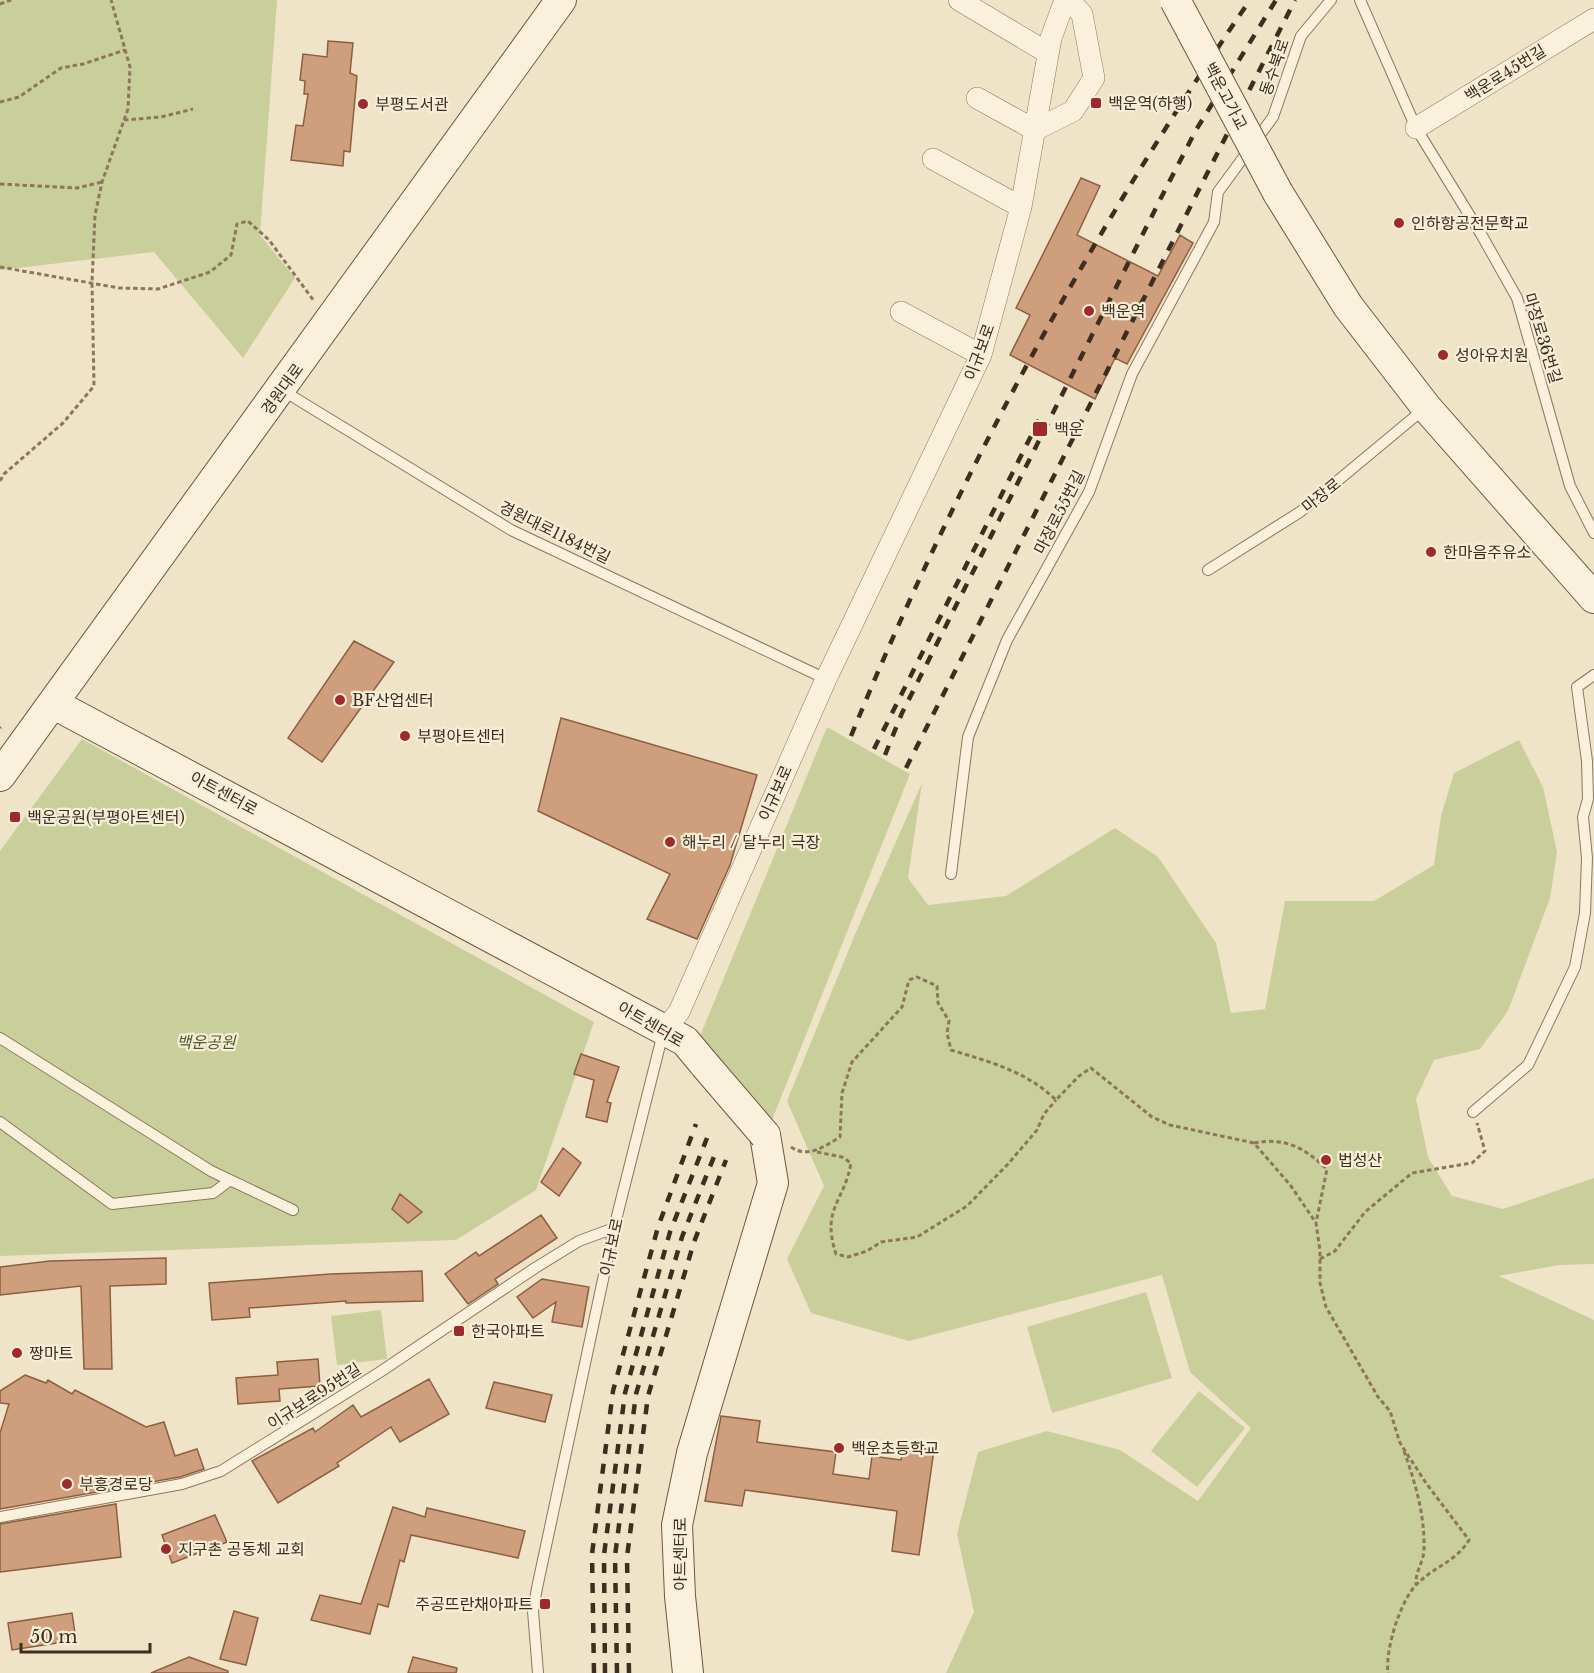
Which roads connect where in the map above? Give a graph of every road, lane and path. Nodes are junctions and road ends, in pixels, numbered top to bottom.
1 (11, 0) edge
2 (111, 0) edge
3 (561, 0) edge
4 (959, 0) edge
5 (1067, 0) edge
6 (1175, 0) edge
7 (1331, 0) edge
8 (1360, 0) edge
9 (0, 4) edge
10 (1594, 19) edge
11 (125, 50) junction
12 (1048, 53) junction
13 (977, 98) dead end
14 (0, 102) edge
15 (193, 109) dead end
16 (1273, 117) joint
17 (124, 120) junction
18 (1416, 128) junction
19 (1035, 130) junction
20 (933, 159) dead end
21 (102, 182) junction
22 (0, 184) edge
23 (1021, 207) junction
24 (0, 267) edge
25 (92, 282) junction
26 (900, 312) dead end
27 (329, 323) junction
28 (981, 355) junction
29 (282, 389) junction
30 (1426, 407) junction
31 (0, 481) edge
32 (1594, 534) edge
33 (1208, 570) dead end
34 (1594, 598) edge
35 (1594, 675) edge
36 (826, 679) junction
37 (54, 704) junction
38 (0, 776) edge
39 (951, 874) dead end
40 (664, 1030) junction
41 (0, 1038) edge
42 (1056, 1100) junction
43 (1473, 1112) joint
44 (0, 1122) edge
45 (776, 1140) junction
46 (1254, 1143) junction
47 (817, 1152) junction
48 (230, 1181) junction
49 (293, 1210) dead end
50 (1316, 1223) junction
51 (614, 1228) junction
52 (1320, 1259) junction
53 (1400, 1443) junction
54 (0, 1517) edge
55 (1416, 1585) junction
56 (538, 1673) edge
57 (688, 1673) edge
58 (1388, 1673) edge

1 - 9 path
2 - 11 path
3 - 27 main road, 경원대로
4 - 12 street
5 - 12 street, 이규보로
5 - 19 street
6 - 30 main road, 백운고가교, bridge
7 - 16 lane, 동수북로
8 - 18 lane, 마장로36번길
10 - 18 street, 백운로45번길
11 - 14 path
11 - 17 path
12 - 19 street, 이규보로
13 - 19 street
15 - 17 path
16 - 39 lane, 마장로55번길
17 - 21 path
18 - 32 lane, 마장로36번길
19 - 23 street, 이규보로
20 - 23 street
21 - 22 path
21 - 25 path
23 - 28 street, 이규보로
24 - 25 path
25 - 27 path
25 - 31 path
26 - 28 street
27 - 29 main road, 경원대로
28 - 36 street, 이규보로
29 - 36 lane, 경원대로1184번길
29 - 37 main road, 경원대로
30 - 33 lane, 마장로
30 - 34 main road
35 - 43 lane
36 - 40 street, 이규보로
37 - 38 main road, 경원대로
37 - 40 main road, 아트센터로
40 - 45 main road, 아트센터로, bridge
40 - 51 lane, 이규보로
41 - 48 lane
42 - 46 path
42 - 47 path
42 - 47 path
43 - 52 path
44 - 48 lane
45 - 47 path
45 - 57 main road, 아트센터로
46 - 50 path
46 - 50 path
48 - 49 lane
50 - 52 path
51 - 54 lane, 이규보로95번길
51 - 56 lane, 이규보로
52 - 53 path
53 - 55 path
53 - 55 path
55 - 58 path

